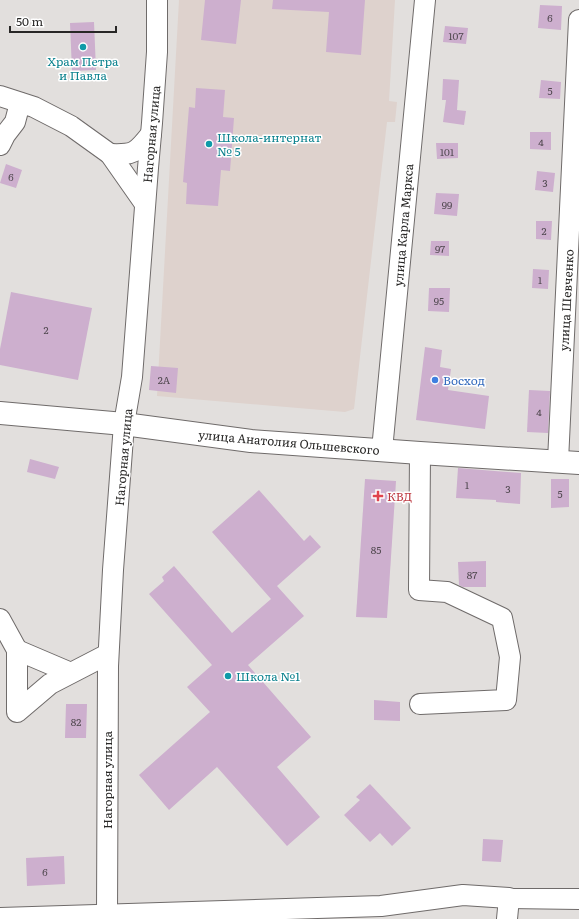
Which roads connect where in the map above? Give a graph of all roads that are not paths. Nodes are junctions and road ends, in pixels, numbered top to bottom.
1 (157, 0) edge
2 (425, 0) edge
3 (579, 20) edge
4 (0, 96) edge
5 (20, 103) junction
6 (151, 134) junction
7 (0, 145) edge
8 (110, 154) junction
9 (145, 204) junction
10 (0, 413) edge
11 (124, 424) junction
12 (382, 450) junction
13 (420, 453) junction
14 (568, 462) edge
15 (0, 618) edge
16 (17, 650) junction
17 (108, 654) junction
18 (72, 673) junction
19 (420, 704) dead end
20 (510, 898) junction
21 (579, 899) edge
22 (374, 913) edge
23 (106, 915) junction
24 (162, 916) edge
25 (0, 918) edge
26 (507, 919) edge

1 - 6 street, Нагорная улица
2 - 12 street, улица Карла Маркса
3 - 14 street, улица Шевченко
4 - 5 street
5 - 7 street
5 - 8 street
6 - 8 street
6 - 9 street, Нагорная улица
8 - 9 street
9 - 11 street, Нагорная улица
10 - 11 highway, улица Анатолия Ольшевского
11 - 12 highway, улица Анатолия Ольшевского
11 - 17 street, Нагорная улица
12 - 13 highway, улица Анатолия Ольшевского
13 - 14 highway, улица Анатолия Ольшевского
13 - 19 street
15 - 16 street
16 - 18 street
16 - 18 street
17 - 18 street
17 - 23 street, Нагорная улица
20 - 21 street
20 - 22 street
20 - 26 street
22 - 24 street
23 - 24 street
23 - 25 street

